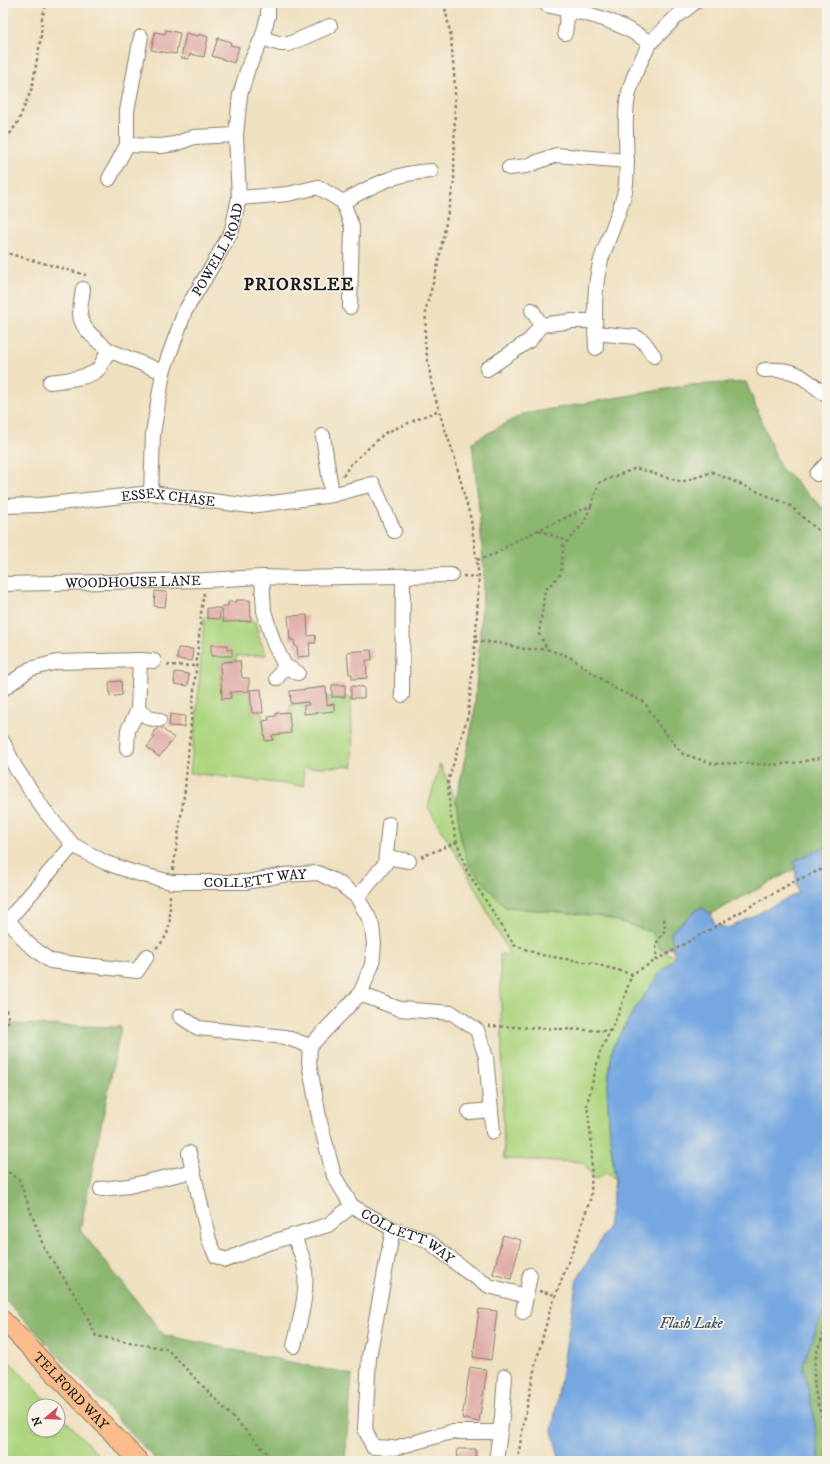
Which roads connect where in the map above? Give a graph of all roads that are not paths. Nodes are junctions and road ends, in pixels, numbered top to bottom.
1 (268, 3) edge
2 (694, 3) edge
3 (547, 5) dead end
4 (568, 10) junction
5 (330, 26) dead end
6 (565, 33) dead end
7 (142, 37) dead end
8 (262, 38) junction
9 (650, 43) junction
10 (236, 135) junction
11 (127, 145) junction
12 (627, 161) junction
13 (509, 168) dead end
14 (430, 171) dead end
15 (109, 179) dead end
16 (239, 198) junction
17 (343, 202) junction
18 (86, 285) road end
19 (350, 307) dead end
20 (532, 310) dead end
21 (541, 324) junction
22 (595, 327) junction
23 (596, 348) dead end
24 (108, 350) junction
25 (654, 356) dead end
26 (487, 369) dead end
27 (764, 370) dead end
28 (163, 372) junction
29 (50, 382) dead end
30 (827, 396) edge
31 (323, 436) dead end
32 (827, 464) edge
33 (817, 474) dead end
34 (151, 493) junction
35 (332, 495) junction
36 (3, 506) edge
37 (394, 531) dead end
38 (451, 575) dead end
39 (403, 576) junction
40 (262, 577) junction
41 (3, 584) edge
42 (140, 660) junction
43 (158, 663) road end
44 (285, 666) junction
45 (298, 673) dead end
46 (277, 678) dead end
47 (3, 689) edge
48 (402, 696) dead end
49 (138, 710) junction
50 (159, 720) dead end
51 (3, 742) edge
52 (127, 748) dead end
53 (389, 824) dead end
54 (73, 845) junction
55 (386, 857) junction
56 (409, 861) road end
57 (357, 897) junction
58 (6, 922) edge
59 (147, 956) road end
60 (360, 994) junction
61 (180, 1016) dead end
62 (310, 1046) junction
63 (491, 1110) junction
64 (469, 1112) dead end
65 (493, 1132) dead end
66 (188, 1153) dead end
67 (193, 1171) junction
68 (101, 1189) dead end
69 (352, 1206) junction
70 (393, 1229) junction
71 (294, 1236) junction
72 (530, 1274) dead end
73 (526, 1296) junction
74 (523, 1312) dead end
75 (3, 1320) edge
76 (294, 1346) dead end
77 (505, 1376) dead end
78 (499, 1432) junction
79 (497, 1455) edge
80 (139, 1461) edge

1 - 8 street, POWELL ROAD
2 - 9 street
3 - 4 street
4 - 6 street
4 - 9 street
5 - 8 street
7 - 11 street
8 - 10 street, POWELL ROAD
9 - 12 street
10 - 11 street
10 - 16 street, POWELL ROAD
11 - 15 street
12 - 13 street
12 - 22 street
14 - 17 street
16 - 17 street
16 - 28 street, POWELL ROAD
17 - 19 street
18 - 24 street
20 - 21 street
21 - 22 street
21 - 26 street
22 - 23 street
22 - 25 street
24 - 28 street
24 - 29 street
27 - 30 street
28 - 34 street, POWELL ROAD
31 - 35 street
32 - 33 street
34 - 35 street, ESSEX CHASE
34 - 36 street, ESSEX CHASE
35 - 37 street, ESSEX CHASE
38 - 39 street, WOODHOUSE LANE
39 - 40 street, WOODHOUSE LANE
39 - 48 street
40 - 41 street, WOODHOUSE LANE
40 - 44 street
42 - 43 street
42 - 47 street
42 - 49 street
44 - 45 street
44 - 46 street
49 - 50 street
49 - 52 street
51 - 54 street, COLLETT WAY
53 - 55 street
54 - 57 street, COLLETT WAY
54 - 58 street
55 - 56 street
55 - 57 street
57 - 60 street, COLLETT WAY
58 - 59 street
60 - 62 street, COLLETT WAY
60 - 63 street
61 - 62 street
62 - 69 street, COLLETT WAY
63 - 64 street
63 - 65 street
66 - 67 street
67 - 68 street
67 - 71 street
69 - 70 street, COLLETT WAY
69 - 71 street
70 - 73 street, COLLETT WAY
70 - 78 street
71 - 76 street
72 - 73 street
73 - 74 street
75 - 80 main road, TELFORD WAY
77 - 78 street
78 - 79 street

